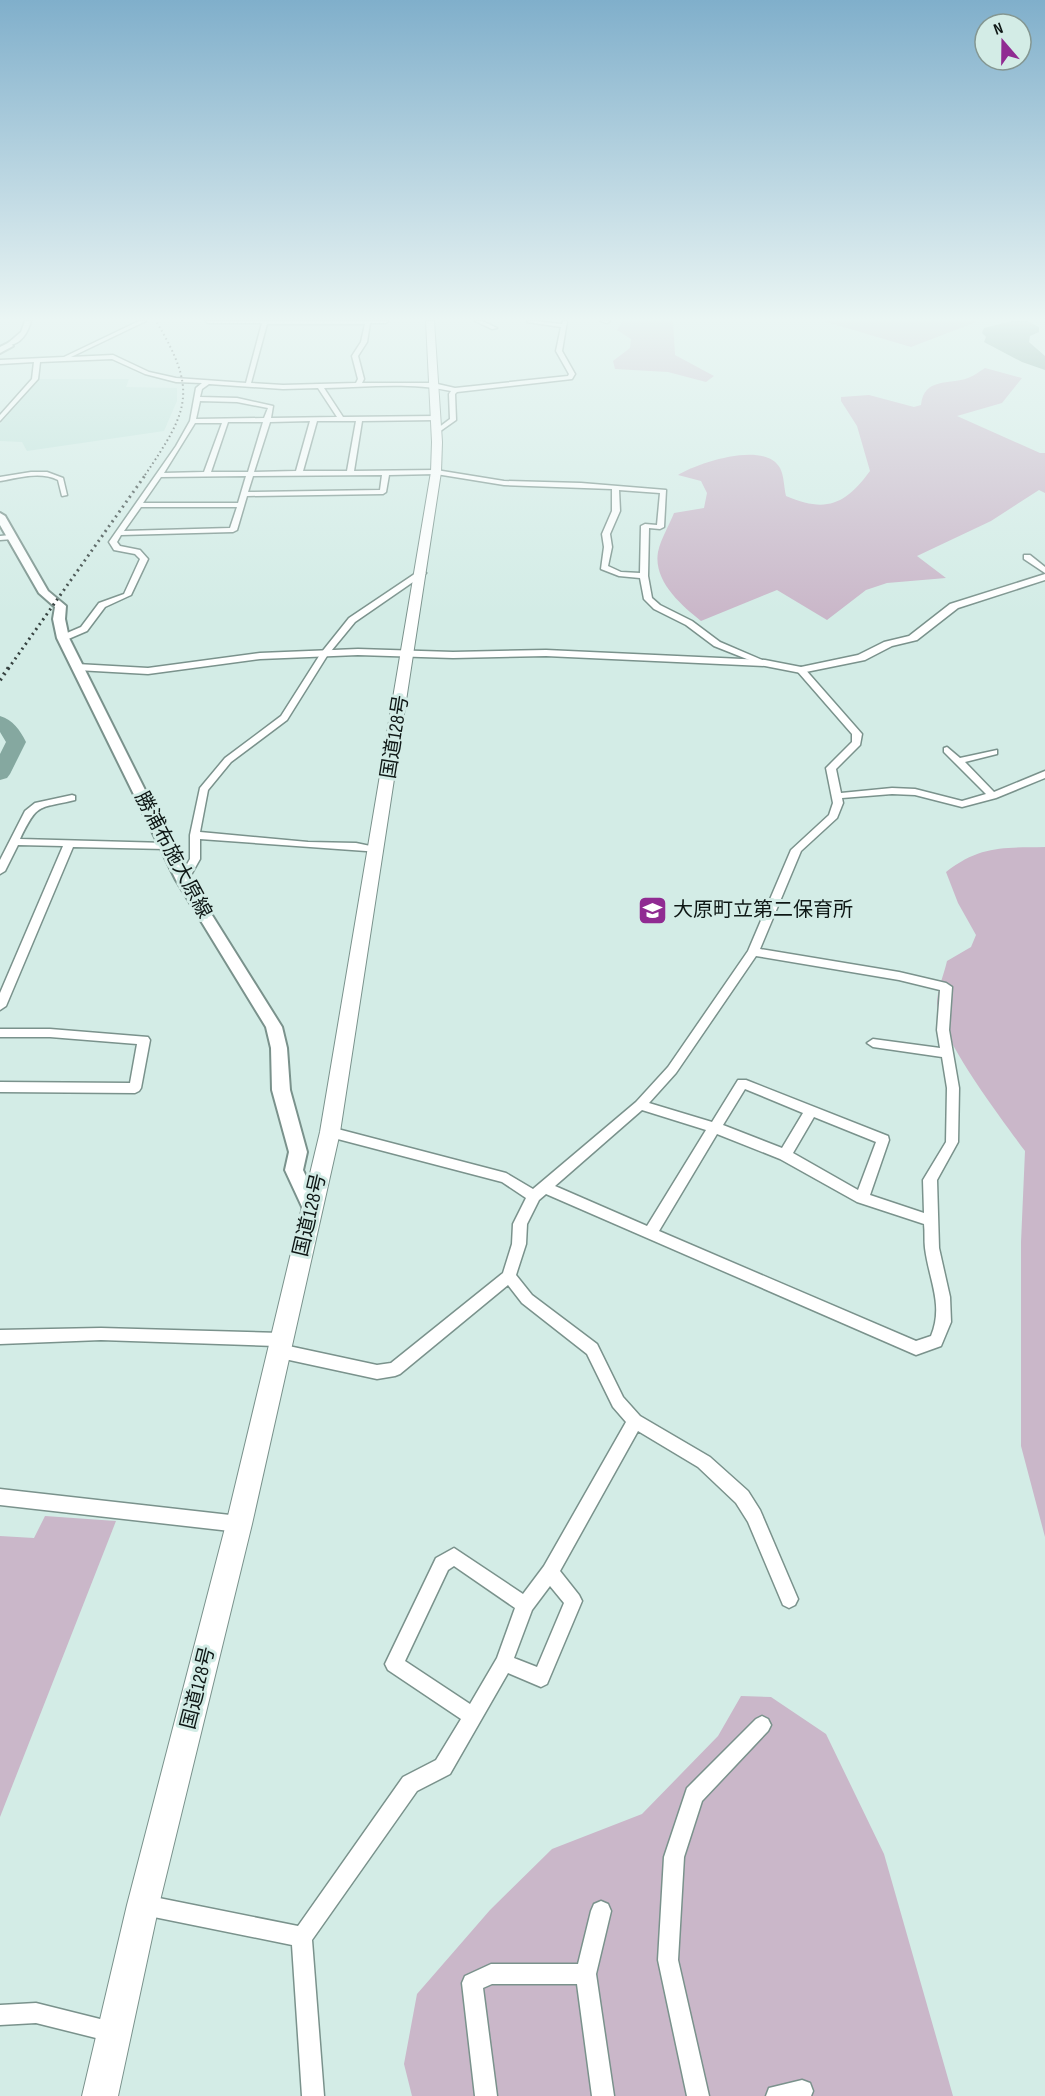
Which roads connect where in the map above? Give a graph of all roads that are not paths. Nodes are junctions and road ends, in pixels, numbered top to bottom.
1 (314, 419) junction
2 (341, 419) joint
3 (359, 419) junction
4 (436, 419) edge
5 (453, 419) edge
6 (226, 420) junction
7 (269, 420) junction
8 (193, 421) joint
9 (436, 424) junction
10 (436, 472) junction
11 (350, 473) junction
12 (386, 473) junction
13 (207, 474) junction
14 (251, 474) junction
15 (299, 474) junction
16 (159, 475) junction
17 (0, 478) edge
18 (615, 487) junction
19 (244, 494) junction
20 (64, 495) dead end
21 (139, 505) junction
22 (241, 505) junction
23 (0, 516) edge
24 (119, 533) junction
25 (5, 537) edge
26 (1027, 557) dead end
27 (1045, 571) edge
28 (422, 573) junction
29 (644, 576) junction
30 (1045, 577) edge
31 (63, 638) junction
32 (409, 653) junction
33 (324, 655) junction
34 (765, 663) junction
35 (77, 667) junction
36 (801, 670) junction
37 (947, 750) dead end
38 (994, 752) dead end
39 (958, 761) junction
40 (1045, 774) edge
41 (837, 796) junction
42 (993, 796) junction
43 (72, 798) dead end
44 (195, 835) junction
45 (14, 842) junction
46 (69, 844) junction
47 (166, 846) junction
48 (376, 850) junction
49 (0, 871) edge
50 (183, 880) junction
51 (753, 952) junction
52 (0, 1006) edge
53 (0, 1033) edge
54 (873, 1043) dead end
55 (946, 1053) junction
56 (0, 1087) edge
57 (640, 1106) junction
58 (811, 1111) junction
59 (716, 1128) junction
60 (330, 1132) junction
61 (785, 1155) junction
62 (538, 1192) junction
63 (862, 1198) junction
64 (311, 1206) junction
65 (929, 1220) junction
66 (650, 1233) junction
67 (509, 1276) junction
68 (0, 1337) edge
69 (281, 1346) junction
70 (635, 1422) junction
71 (0, 1497) edge
72 (239, 1524) junction
73 (550, 1572) junction
74 (789, 1599) dead end
75 (525, 1605) junction
76 (504, 1664) junction
77 (473, 1716) junction
78 (762, 1725) dead end
79 (143, 1905) junction
80 (601, 1911) dead end
81 (302, 1937) junction
82 (586, 1974) junction
83 (0, 2015) edge
84 (113, 2032) junction
85 (802, 2091) dead end
86 (100, 2096) edge
87 (313, 2096) edge
88 (486, 2096) edge
89 (603, 2096) edge
90 (698, 2096) edge
91 (777, 2096) edge

1 - 2 street
1 - 7 street
1 - 15 street
2 - 3 street
3 - 9 street
3 - 11 street
4 - 9 highway, 国道128号
5 - 9 street
6 - 7 street
6 - 8 street
6 - 13 street
7 - 14 street
8 - 16 street
9 - 10 highway, 国道128号
10 - 12 street
10 - 18 street
10 - 28 highway, 国道128号
11 - 12 street
11 - 15 street
12 - 19 street
13 - 14 street
13 - 16 street
14 - 15 street
14 - 19 street
16 - 21 street
17 - 20 street
18 - 29 street
18 - 29 street
19 - 22 street
21 - 22 street
21 - 24 street
22 - 24 street
23 - 25 main road, 勝浦布施大原線
24 - 31 street
25 - 31 main road, 勝浦布施大原線
26 - 27 street
28 - 32 highway, 国道128号
28 - 33 street
29 - 34 street
30 - 36 street
31 - 35 main road, 勝浦布施大原線
32 - 33 street
32 - 34 street
32 - 48 highway, 国道128号
33 - 35 street
33 - 44 street
34 - 36 street
35 - 47 main road, 勝浦布施大原線
36 - 41 street
37 - 39 street
38 - 39 street
39 - 42 street
40 - 42 street
41 - 42 street
41 - 51 street
43 - 45 street
44 - 48 street
44 - 50 street
45 - 46 street
45 - 49 street
46 - 47 street
46 - 52 street
47 - 50 main road, 勝浦布施大原線
48 - 60 highway, 国道128号
50 - 64 main road, 勝浦布施大原線
51 - 55 street
51 - 57 street
53 - 56 street
54 - 55 street
55 - 65 street
57 - 59 street
57 - 62 street
58 - 59 street
58 - 61 street
58 - 63 street
59 - 61 street
59 - 66 street
60 - 62 street
60 - 64 highway, 国道128号
61 - 63 street
62 - 66 street
62 - 67 street
63 - 65 street
64 - 69 highway, 国道128号
65 - 66 street
67 - 69 street
67 - 70 street
68 - 69 street
69 - 72 highway, 国道128号
70 - 73 street
70 - 74 street
71 - 72 street
72 - 79 highway, 国道128号
73 - 75 street
73 - 76 street
75 - 76 street
75 - 77 street
76 - 77 street
77 - 81 street
78 - 90 street
79 - 81 street
79 - 84 highway, 国道128号
80 - 82 street
81 - 87 street
82 - 88 street
82 - 89 street
83 - 84 street
84 - 86 highway, 国道128号
85 - 91 street

